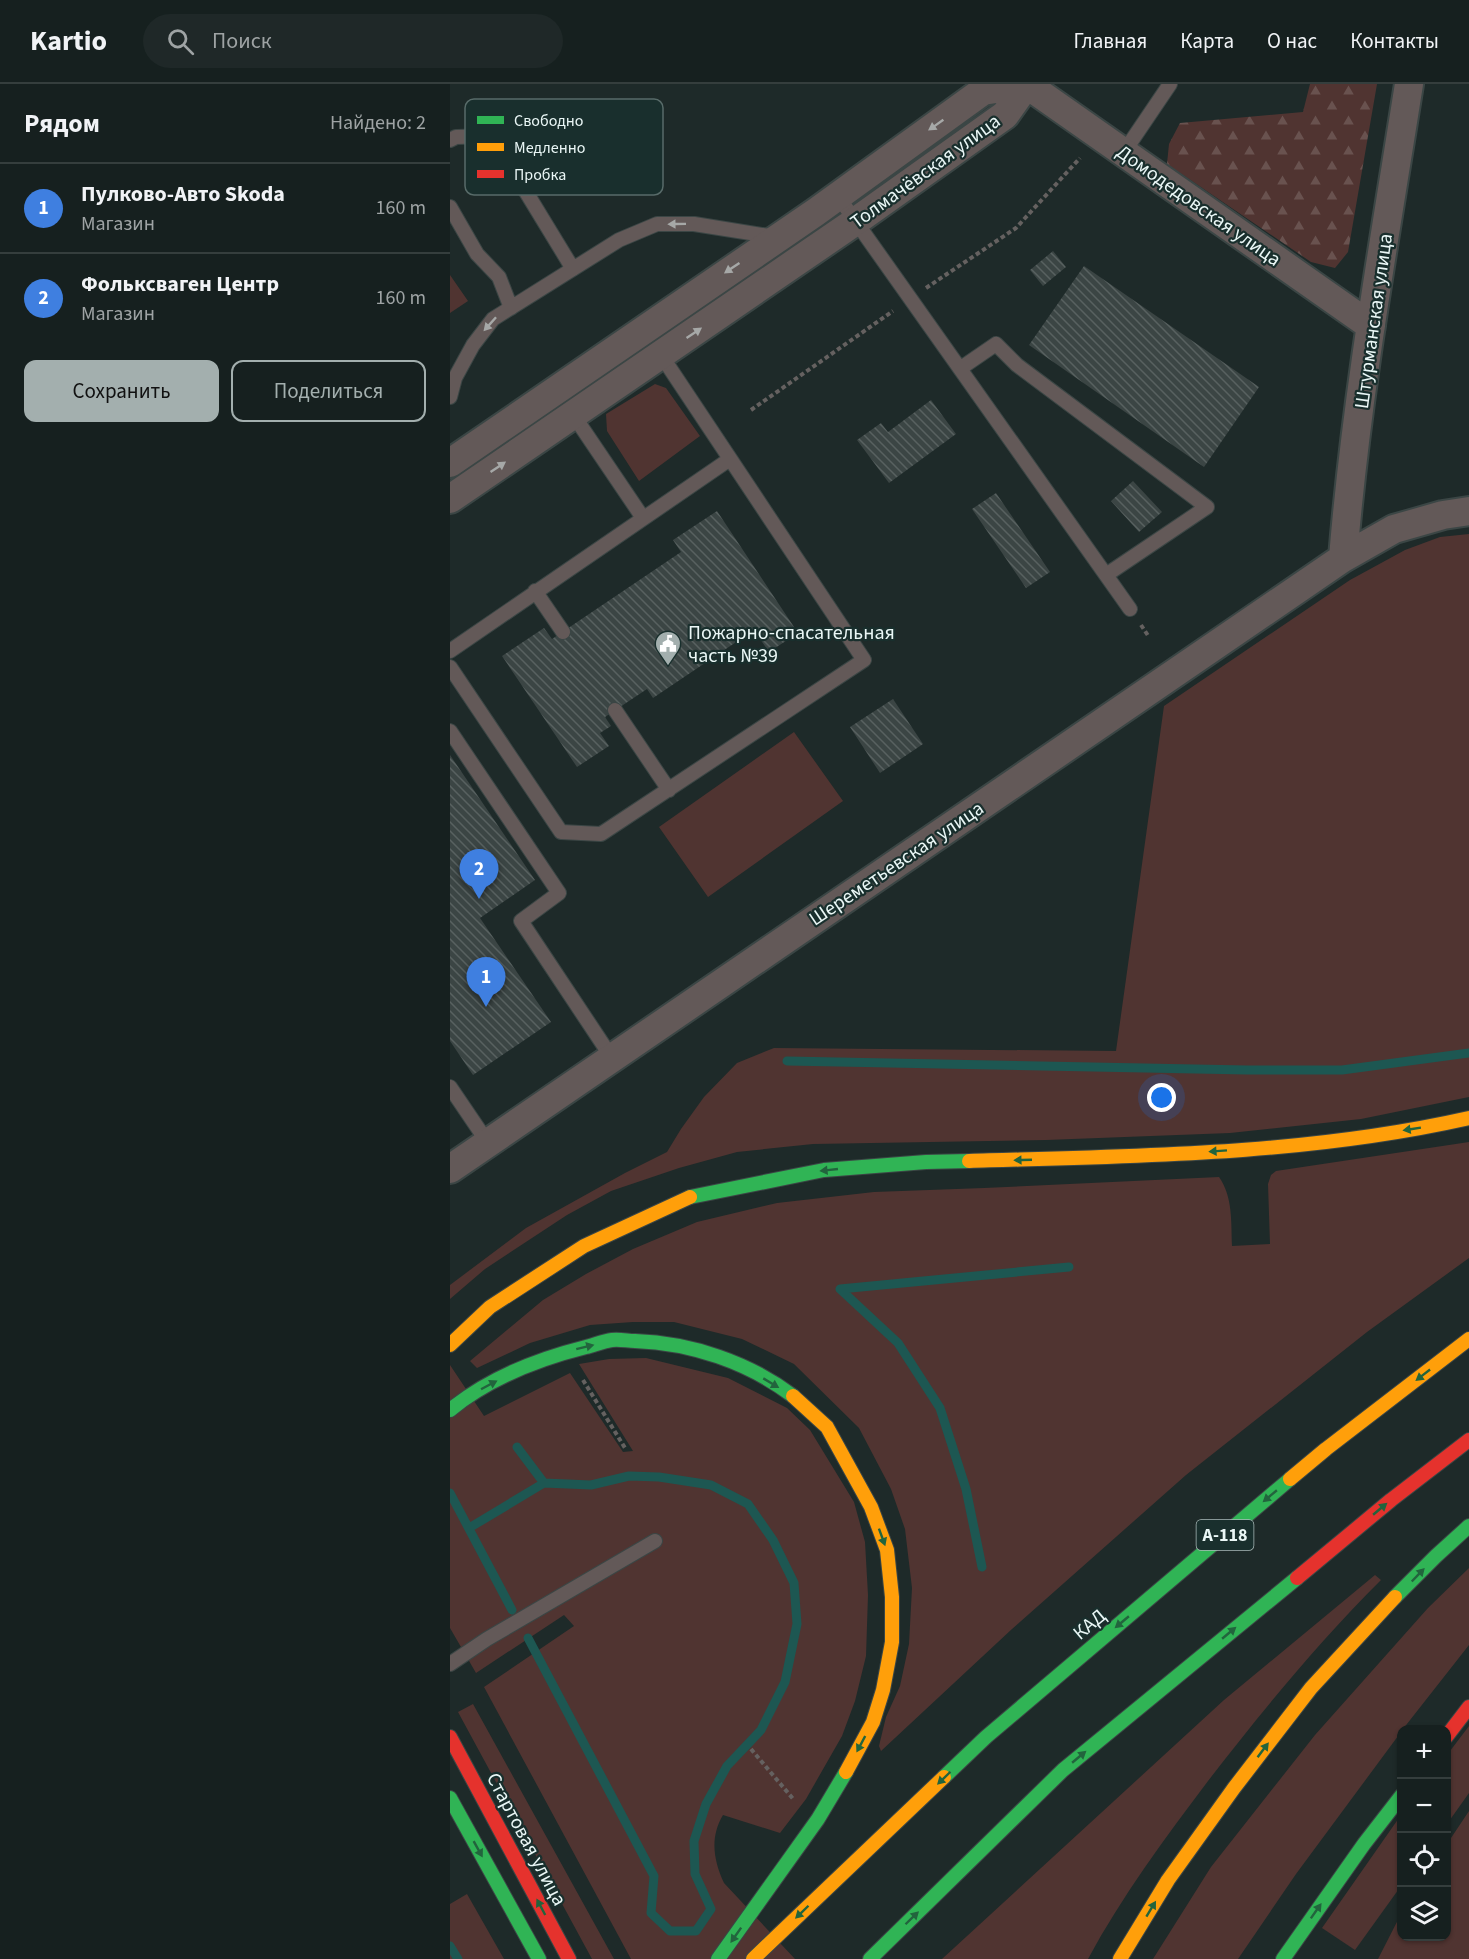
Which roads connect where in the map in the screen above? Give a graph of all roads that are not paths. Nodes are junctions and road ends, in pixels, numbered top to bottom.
1 (1026, 84) edge
2 (1170, 84) edge
3 (1409, 84) edge
4 (465, 137) edge
5 (450, 140) edge
6 (1124, 152) junction
7 (528, 195) edge
8 (837, 195) junction
9 (450, 207) edge
10 (856, 221) junction
11 (777, 238) junction
12 (573, 269) junction
13 (511, 308) junction
14 (1371, 326) junction
15 (661, 355) junction
16 (961, 368) junction
17 (555, 390) junction
18 (450, 397) edge
19 (574, 416) junction
20 (730, 459) junction
21 (450, 463) edge
22 (450, 500) edge
23 (1469, 511) edge
24 (643, 518) junction
25 (1343, 558) junction
26 (1106, 575) junction
27 (535, 591) junction
28 (1130, 609) dead end
29 (563, 632) dead end
30 (450, 651) edge
31 (450, 666) edge
32 (615, 710) dead end
33 (450, 730) edge
34 (669, 790) junction
35 (612, 1058) junction
36 (452, 1093) edge
37 (1469, 1118) edge
38 (488, 1143) junction
39 (450, 1169) edge
40 (1469, 1339) edge
41 (450, 1345) edge
42 (450, 1410) edge
43 (1469, 1440) edge
44 (1469, 1526) edge
45 (655, 1541) dead end
46 (450, 1664) edge
47 (1469, 1707) edge
48 (1451, 1730) edge
49 (450, 1737) edge
50 (450, 1798) edge
51 (1397, 1800) edge
52 (539, 1959) edge
53 (569, 1959) edge
54 (718, 1959) edge
55 (753, 1959) edge
56 (870, 1959) edge
57 (1120, 1959) edge
58 (1283, 1959) edge

1 - 6 street, Домодедовская улица
1 -> 8 street, Толмачёвская улица
1 - 10 street, Толмачёвская улица
2 - 6 lane
3 - 14 street, Штурманская улица
4 - 5 lane
6 - 14 street, Домодедовская улица
7 - 12 lane
8 - 10 lane
8 - 11 street, Толмачёвская улица
9 - 13 lane
15 -> 10 street, Толмачёвская улица
10 - 16 lane
11 -> 12 lane
11 -> 17 street, Толмачёвская улица
12 - 13 lane
13 -> 18 lane
14 - 25 street, Штурманская улица
15 - 19 street, Толмачёвская улица
15 - 20 lane
16 - 26 lane
16 - 26 lane
17 - 19 lane
17 - 21 street, Толмачёвская улица
22 -> 19 street, Толмачёвская улица
19 - 24 lane
20 - 24 lane
20 - 34 lane
23 - 25 street, Шереметьевская улица
24 - 27 lane
25 - 35 street, Шереметьевская улица
26 - 28 lane
27 - 29 lane
27 - 30 lane
31 - 34 lane
32 - 34 lane
33 - 35 lane
35 - 38 street, Шереметьевская улица
36 - 38 lane
37 -> 41 main road
38 - 39 street, Шереметьевская улица
40 -> 55 main road, КАД / А-118
42 -> 54 main road
56 -> 43 main road
57 -> 44 main road
45 - 46 lane
47 - 48 main road
53 -> 49 main road, Стартовая улица
50 -> 52 main road
58 -> 51 main road

